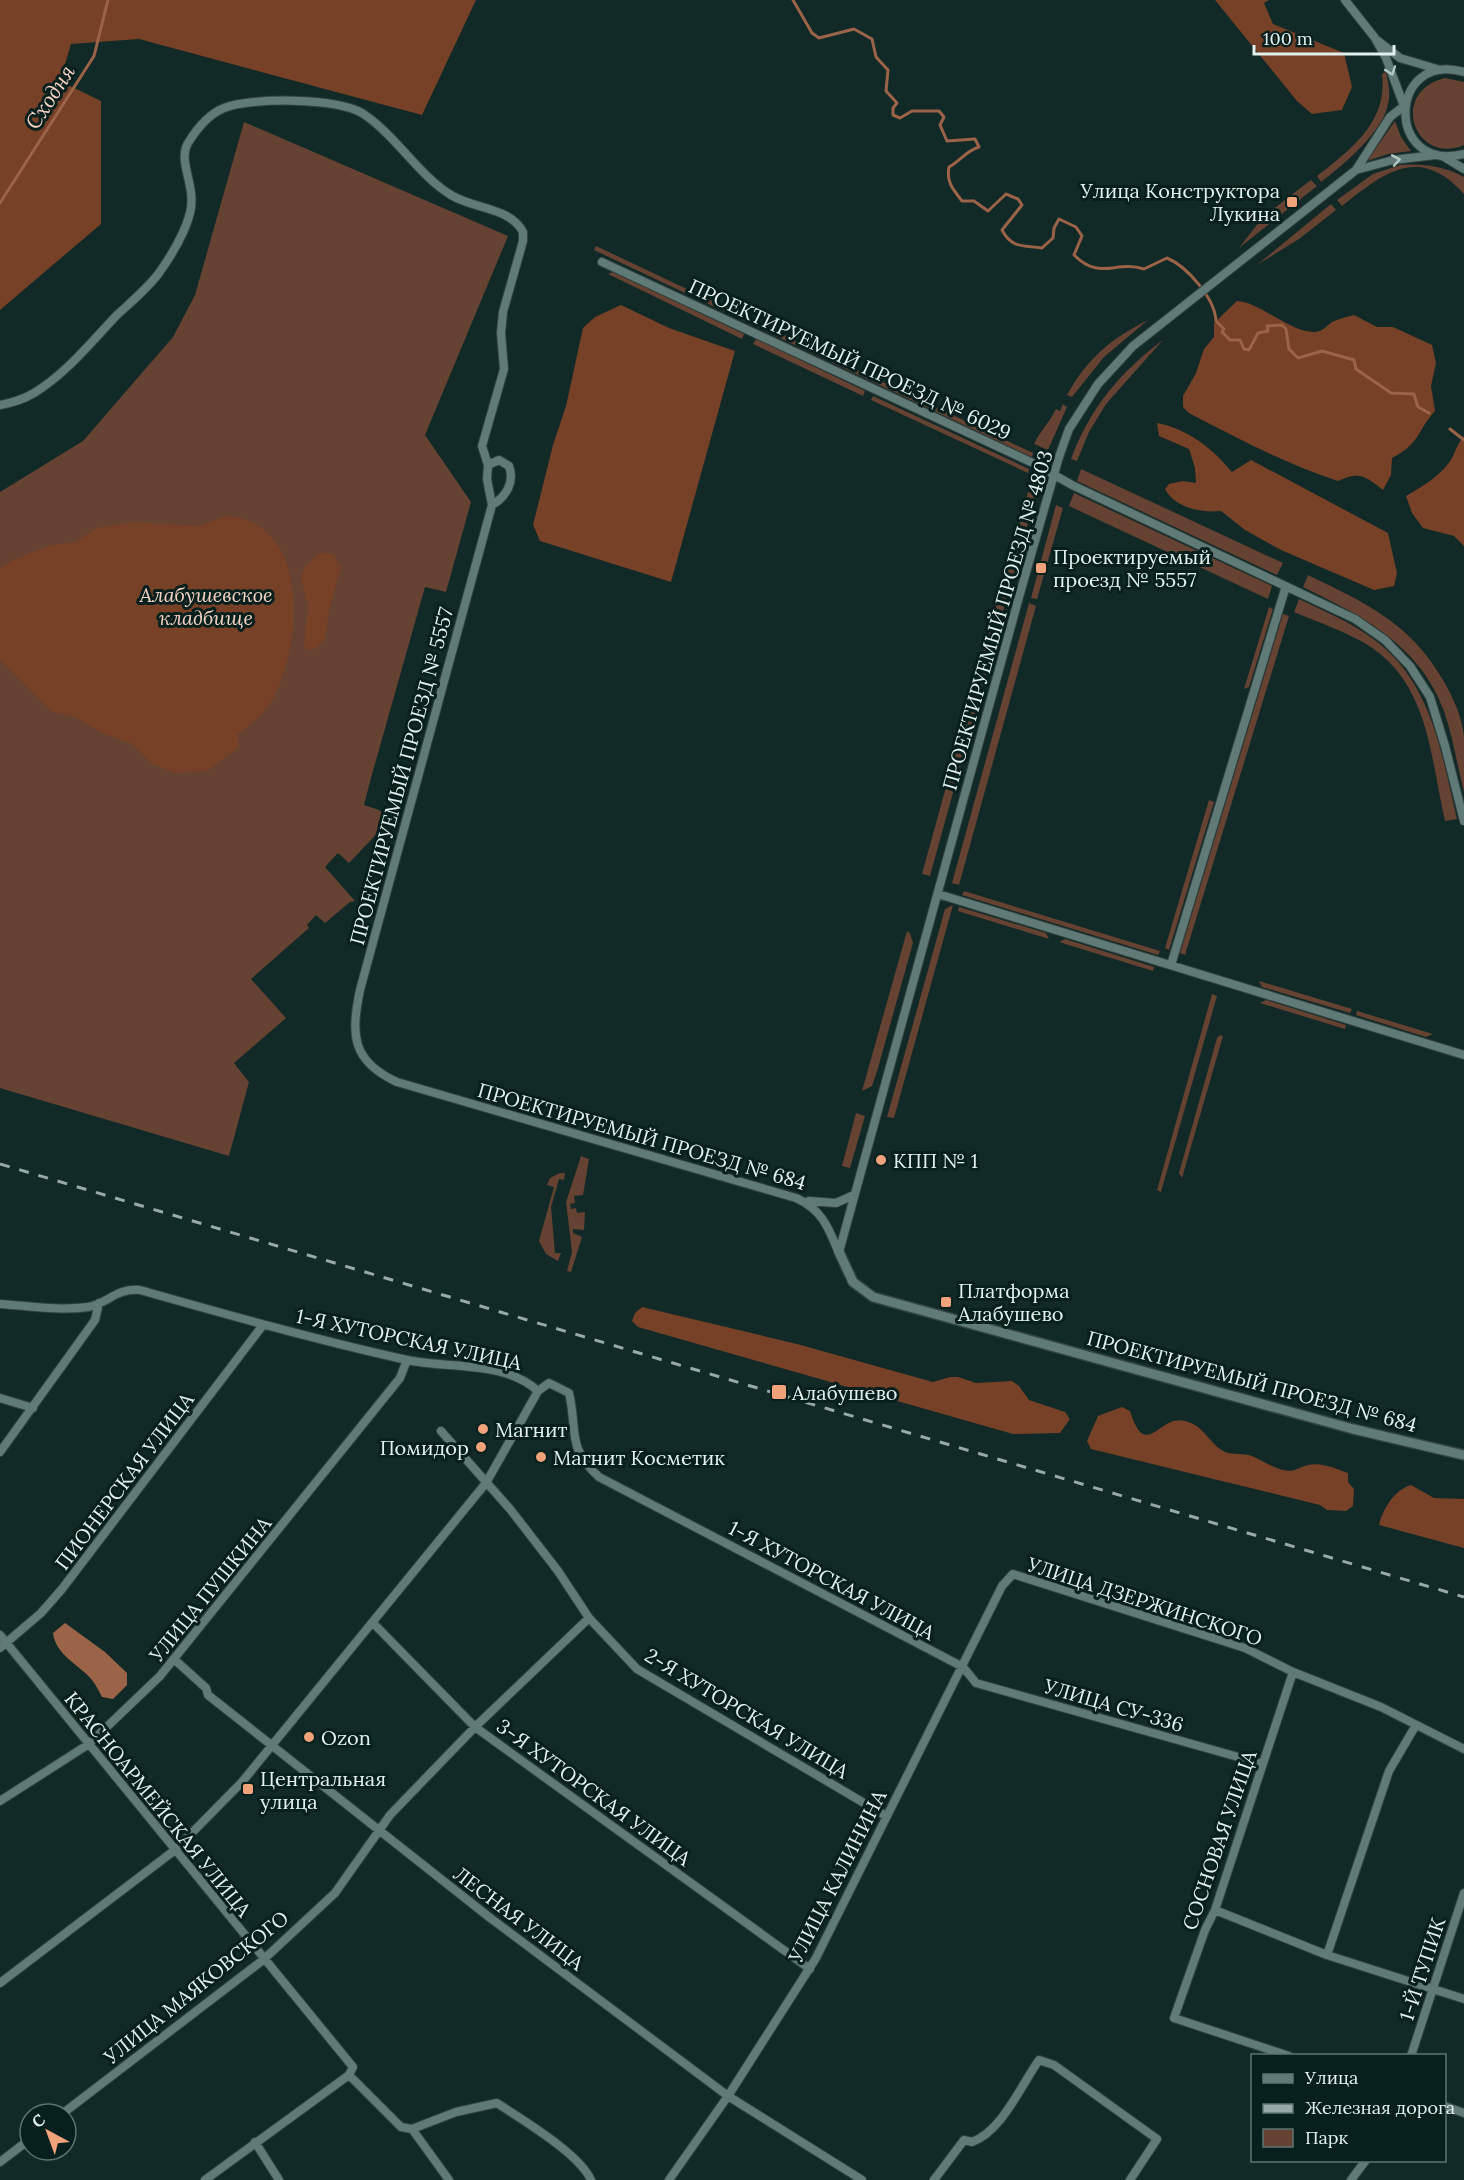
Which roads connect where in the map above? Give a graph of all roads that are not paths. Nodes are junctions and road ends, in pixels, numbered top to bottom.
1 (1345, 0) edge
2 (1375, 38) junction
3 (1441, 69) junction
4 (1463, 70) edge
5 (1404, 106) junction
6 (1464, 154) edge
7 (1440, 156) junction
8 (1464, 169) edge
9 (1356, 170) junction
10 (602, 262) dead end
11 (0, 405) edge
12 (488, 465) junction
13 (1054, 475) junction
14 (492, 505) junction
15 (1286, 586) junction
16 (1464, 821) edge
17 (938, 894) junction
18 (1171, 965) junction
19 (362, 1055) joint
20 (1464, 1055) edge
21 (854, 1196) junction
22 (796, 1198) junction
23 (839, 1252) junction
24 (99, 1303) junction
25 (0, 1304) edge
26 (263, 1324) junction
27 (407, 1360) junction
28 (538, 1391) junction
29 (0, 1398) edge
30 (33, 1408) junction
31 (441, 1431) dead end
32 (0, 1452) edge
33 (1464, 1455) edge
34 (486, 1483) junction
35 (1013, 1574) joint
36 (589, 1618) junction
37 (374, 1624) junction
38 (0, 1635) edge
39 (3, 1646) edge
40 (175, 1660) junction
41 (963, 1667) junction
42 (1293, 1672) junction
43 (1416, 1725) junction
44 (475, 1727) junction
45 (89, 1744) junction
46 (273, 1748) junction
47 (1464, 1749) edge
48 (1263, 1764) junction
49 (0, 1801) edge
50 (886, 1816) junction
51 (378, 1829) junction
52 (175, 1850) junction
53 (1464, 1893) edge
54 (1215, 1910) junction
55 (1328, 1954) junction
56 (263, 1960) junction
57 (810, 1968) junction
58 (0, 1983) edge
59 (1432, 1990) junction
60 (1464, 1999) edge
61 (1286, 2054) edge
62 (1411, 2054) edge
63 (350, 2075) junction
64 (728, 2096) junction
65 (78, 2102) edge
66 (1446, 2107) edge
67 (1464, 2113) edge
68 (412, 2129) junction
69 (255, 2142) junction
70 (18, 2148) edge
71 (0, 2162) edge
72 (1364, 2162) edge
73 (205, 2180) edge
74 (279, 2180) edge
75 (449, 2180) edge
76 (591, 2180) edge
77 (669, 2180) edge
78 (862, 2180) edge
79 (934, 2180) edge
80 (1130, 2180) edge
81 (1351, 2180) edge

1 - 2 street
2 - 3 street
2 -> 5 street
3 - 4 street
3 - 5 street, ПРОЕКТИРУЕМЫЙ ПРОЕЗД № 4803
5 - 7 street
5 - 9 street, ПРОЕКТИРУЕМЫЙ ПРОЕЗД № 4803
6 - 7 street, ПРОЕКТИРУЕМЫЙ ПРОЕЗД № 4803
7 - 8 street
9 -> 7 street, ПРОЕКТИРУЕМЫЙ ПРОЕЗД № 4803
9 - 13 street, ПРОЕКТИРУЕМЫЙ ПРОЕЗД № 4803
10 - 13 street, ПРОЕКТИРУЕМЫЙ ПРОЕЗД № 6029
11 - 12 street
12 - 14 street, ПРОЕКТИРУЕМЫЙ ПРОЕЗД № 5557
12 - 14 street, ПРОЕКТИРУЕМЫЙ ПРОЕЗД № 5557
13 - 15 street, ПРОЕКТИРУЕМЫЙ ПРОЕЗД № 6029
13 - 17 street, ПРОЕКТИРУЕМЫЙ ПРОЕЗД № 4803
14 - 19 street, ПРОЕКТИРУЕМЫЙ ПРОЕЗД № 5557
15 - 16 street, ПРОЕКТИРУЕМЫЙ ПРОЕЗД № 6029
15 - 18 street
17 - 18 street
17 - 21 street, ПРОЕКТИРУЕМЫЙ ПРОЕЗД № 4803
18 - 20 street
19 - 22 street, ПРОЕКТИРУЕМЫЙ ПРОЕЗД № 684
21 - 22 street
21 - 23 street, ПРОЕКТИРУЕМЫЙ ПРОЕЗД № 4803
22 - 23 street, ПРОЕКТИРУЕМЫЙ ПРОЕЗД № 684
23 - 33 street, ПРОЕКТИРУЕМЫЙ ПРОЕЗД № 684
24 - 25 street, 1-Я ХУТОРСКАЯ УЛИЦА
24 - 26 street, 1-Я ХУТОРСКАЯ УЛИЦА
24 - 30 street
26 - 27 street, 1-Я ХУТОРСКАЯ УЛИЦА
26 - 39 street, ПИОНЕРСКАЯ УЛИЦА
27 - 28 street, 1-Я ХУТОРСКАЯ УЛИЦА
27 - 40 street, УЛИЦА ПУШКИНА
28 - 34 street
28 - 41 street, 1-Я ХУТОРСКАЯ УЛИЦА
29 - 30 street
30 - 32 street
31 - 34 street, 2-Я ХУТОРСКАЯ УЛИЦА
34 - 36 street, 2-Я ХУТОРСКАЯ УЛИЦА
34 - 37 street
35 - 41 street, УЛИЦА КАЛИНИНА
35 - 42 street, УЛИЦА ДЗЕРЖИНСКОГО
36 - 44 street, УЛИЦА МАЯКОВСКОГО
36 - 50 street, 2-Я ХУТОРСКАЯ УЛИЦА
37 - 44 street, 3-Я ХУТОРСКАЯ УЛИЦА
37 - 46 street
38 - 39 street, КРАСНОАРМЕЙСКАЯ УЛИЦА
39 - 45 street, КРАСНОАРМЕЙСКАЯ УЛИЦА
40 - 45 street, УЛИЦА ПУШКИНА
40 - 46 street, ЛЕСНАЯ УЛИЦА
41 - 48 street, УЛИЦА СУ-336
41 - 50 street, УЛИЦА КАЛИНИНА
42 - 43 street, УЛИЦА ДЗЕРЖИНСКОГО
42 - 48 street, СОСНОВАЯ УЛИЦА
43 - 47 street, УЛИЦА ДЗЕРЖИНСКОГО
43 - 55 street
44 - 51 street, УЛИЦА МАЯКОВСКОГО
44 - 57 street, 3-Я ХУТОРСКАЯ УЛИЦА
45 - 49 street, УЛИЦА ПУШКИНА
45 - 52 street, КРАСНОАРМЕЙСКАЯ УЛИЦА
46 - 51 street, ЛЕСНАЯ УЛИЦА
46 - 52 street
48 - 54 street, СОСНОВАЯ УЛИЦА
50 - 57 street, УЛИЦА КАЛИНИНА
51 - 56 street, УЛИЦА МАЯКОВСКОГО
51 - 64 street, ЛЕСНАЯ УЛИЦА
52 - 56 street, КРАСНОАРМЕЙСКАЯ УЛИЦА
52 - 58 street
53 - 59 street, 1-Й ТУПИК
54 - 55 street
54 - 61 street, СОСНОВАЯ УЛИЦА
55 - 59 street
56 - 63 street, КРАСНОАРМЕЙСКАЯ УЛИЦА
56 - 65 street, УЛИЦА МАЯКОВСКОГО
57 - 64 street, УЛИЦА КАЛИНИНА
59 - 60 street
59 - 62 street, 1-Й ТУПИК
63 - 68 street, КРАСНОАРМЕЙСКАЯ УЛИЦА
63 - 69 street
64 - 77 street, УЛИЦА КАЛИНИНА
64 - 78 street, ЛЕСНАЯ УЛИЦА
66 - 67 street
68 - 75 street, КРАСНОАРМЕЙСКАЯ УЛИЦА
68 - 76 street
69 - 73 street
69 - 74 street
70 - 71 street
72 - 81 street
79 - 80 street

